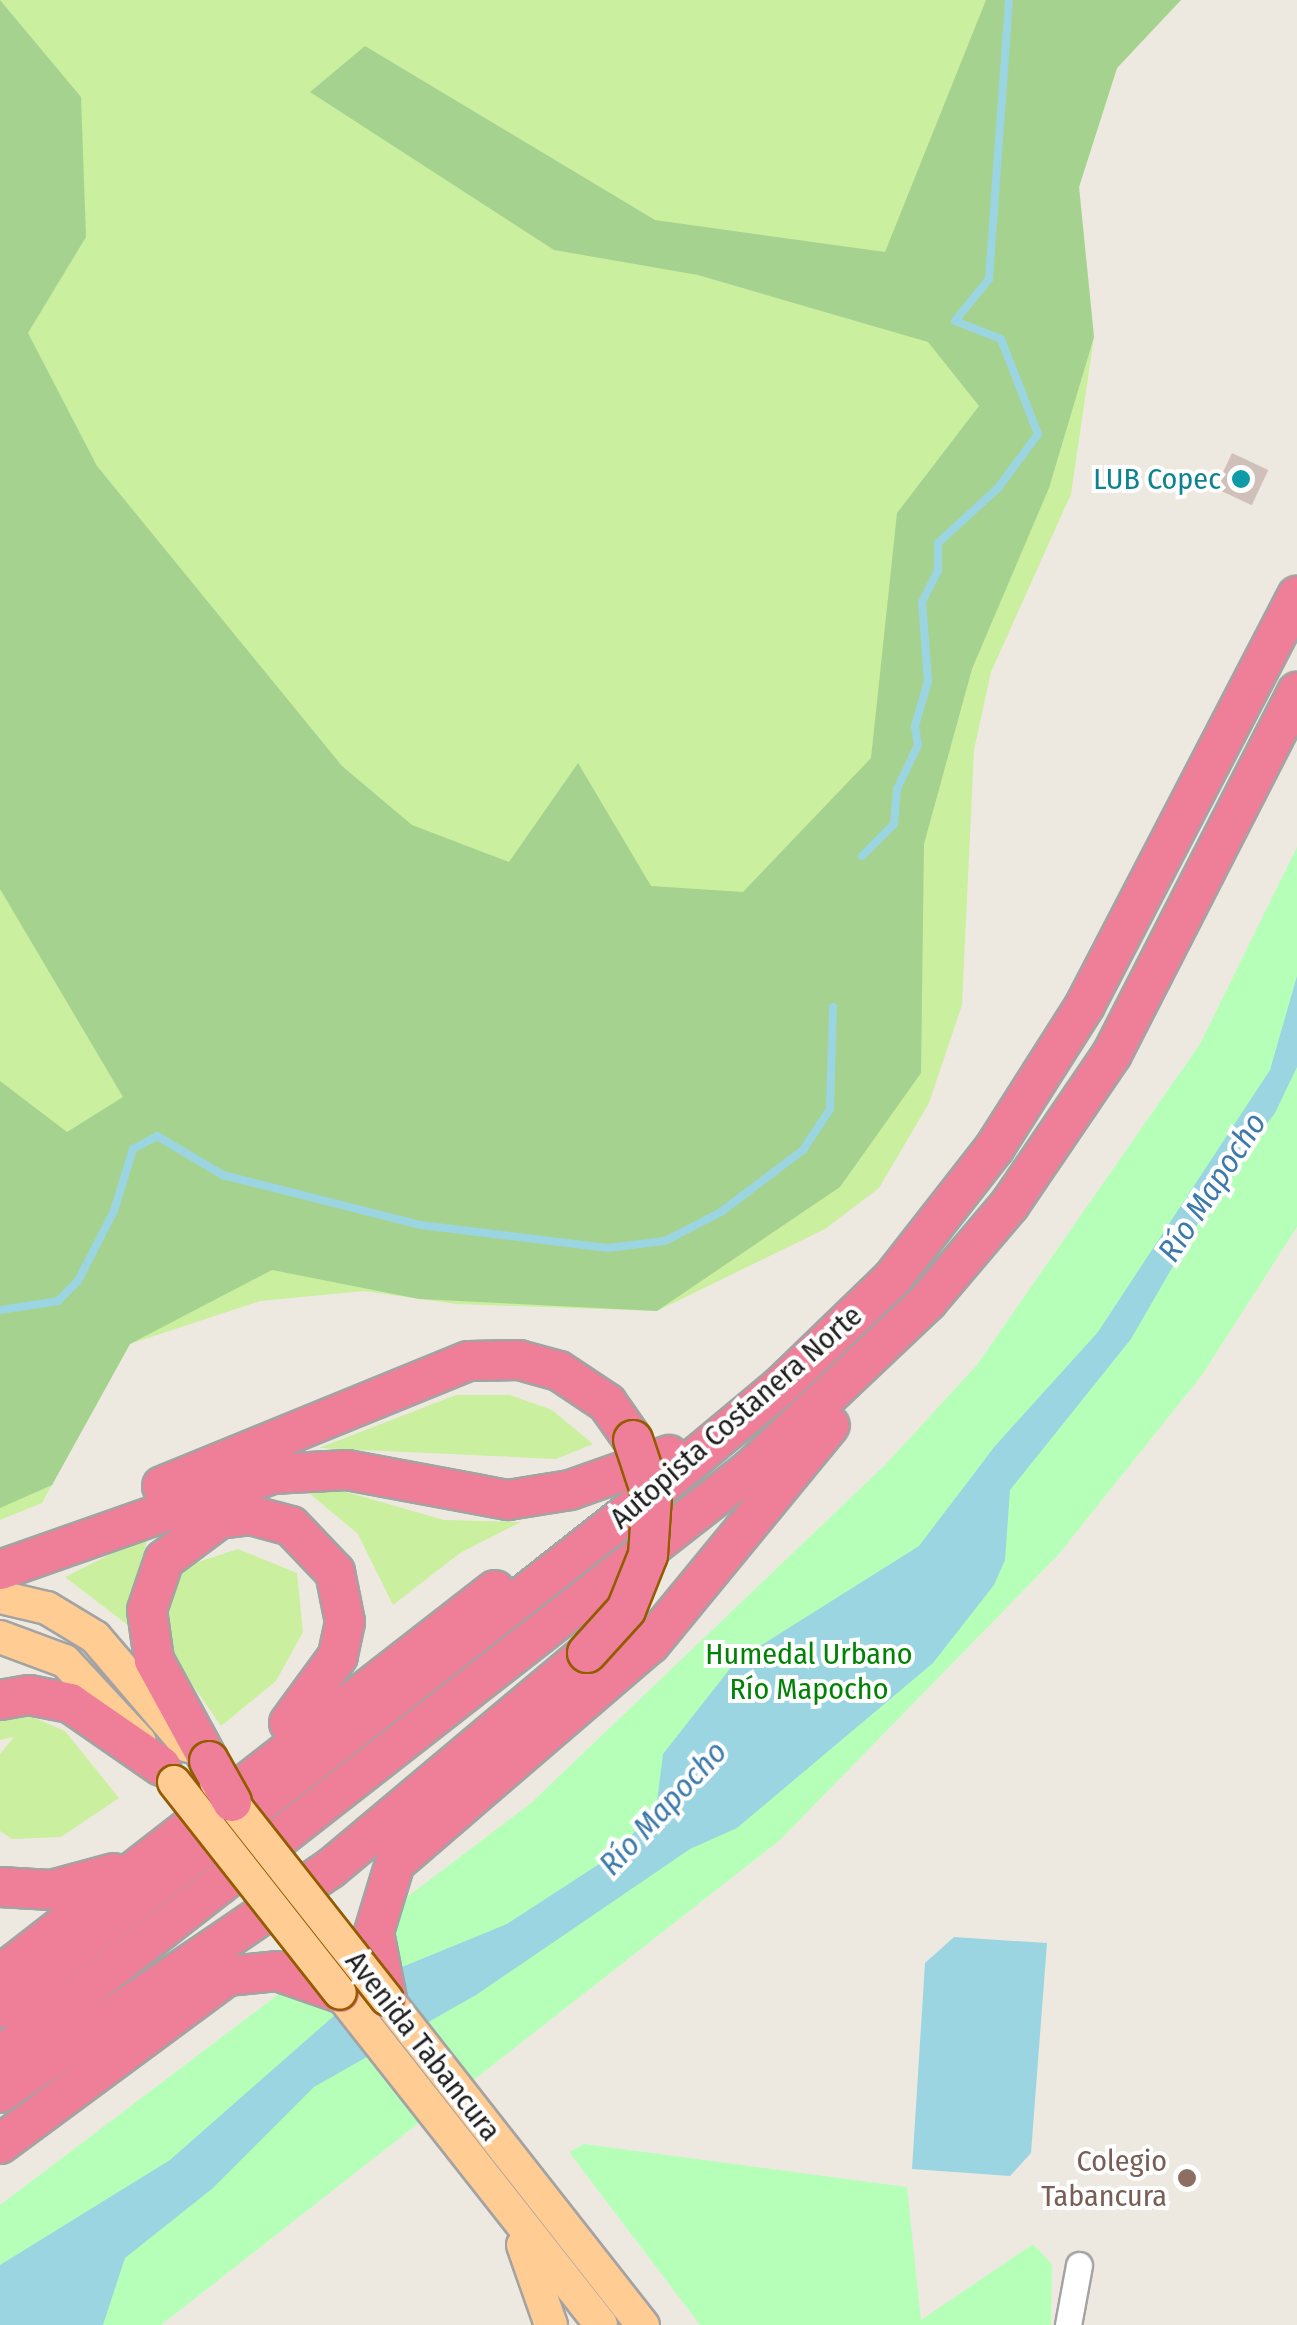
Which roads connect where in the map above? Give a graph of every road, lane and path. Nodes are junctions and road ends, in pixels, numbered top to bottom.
1 (1297, 596) edge
2 (1297, 692) edge
3 (882, 1349) junction
4 (739, 1421) junction
5 (637, 1506) junction
6 (0, 1557) edge
7 (0, 1570) edge
8 (0, 1597) edge
9 (0, 1637) edge
10 (0, 1700) edge
11 (206, 1764) junction
12 (168, 1774) junction
13 (240, 1791) junction
14 (152, 1854) junction
15 (276, 1886) junction
16 (0, 1887) edge
17 (0, 1975) edge
18 (340, 1993) junction
19 (387, 1999) junction
20 (0, 2008) edge
21 (0, 2056) edge
22 (0, 2093) edge
23 (0, 2144) edge
24 (505, 2204) junction
25 (1079, 2265) dead end
26 (550, 2325) edge
27 (601, 2325) edge
28 (643, 2325) edge
29 (1068, 2325) edge

1 - 4 highway, Autopista Costanera Norte
2 - 3 highway, Autopista Costanera Norte
3 - 19 highway
3 - 21 highway, Autopista Costanera Norte
4 - 5 highway, Autopista Costanera Norte
4 - 7 highway
5 - 13 highway
5 - 20 highway, Autopista Costanera Norte
6 - 22 highway, bridge
8 - 11 main road
9 - 12 main road, Avenida Tabancura
10 - 12 highway
11 - 13 highway, bridge
11 - 13 highway
12 - 15 main road, Avenida Tabancura, bridge
13 - 14 highway
13 - 15 main road, Avenida Tabancura, bridge
14 - 16 highway
14 - 17 highway
15 - 18 main road, Avenida Tabancura, bridge
15 - 19 main road, Avenida Tabancura, bridge
18 - 23 highway
18 - 24 main road, Avenida Tabancura
19 - 28 main road, Avenida Tabancura
24 - 26 main road
24 - 27 main road, Avenida Tabancura
25 - 29 street

